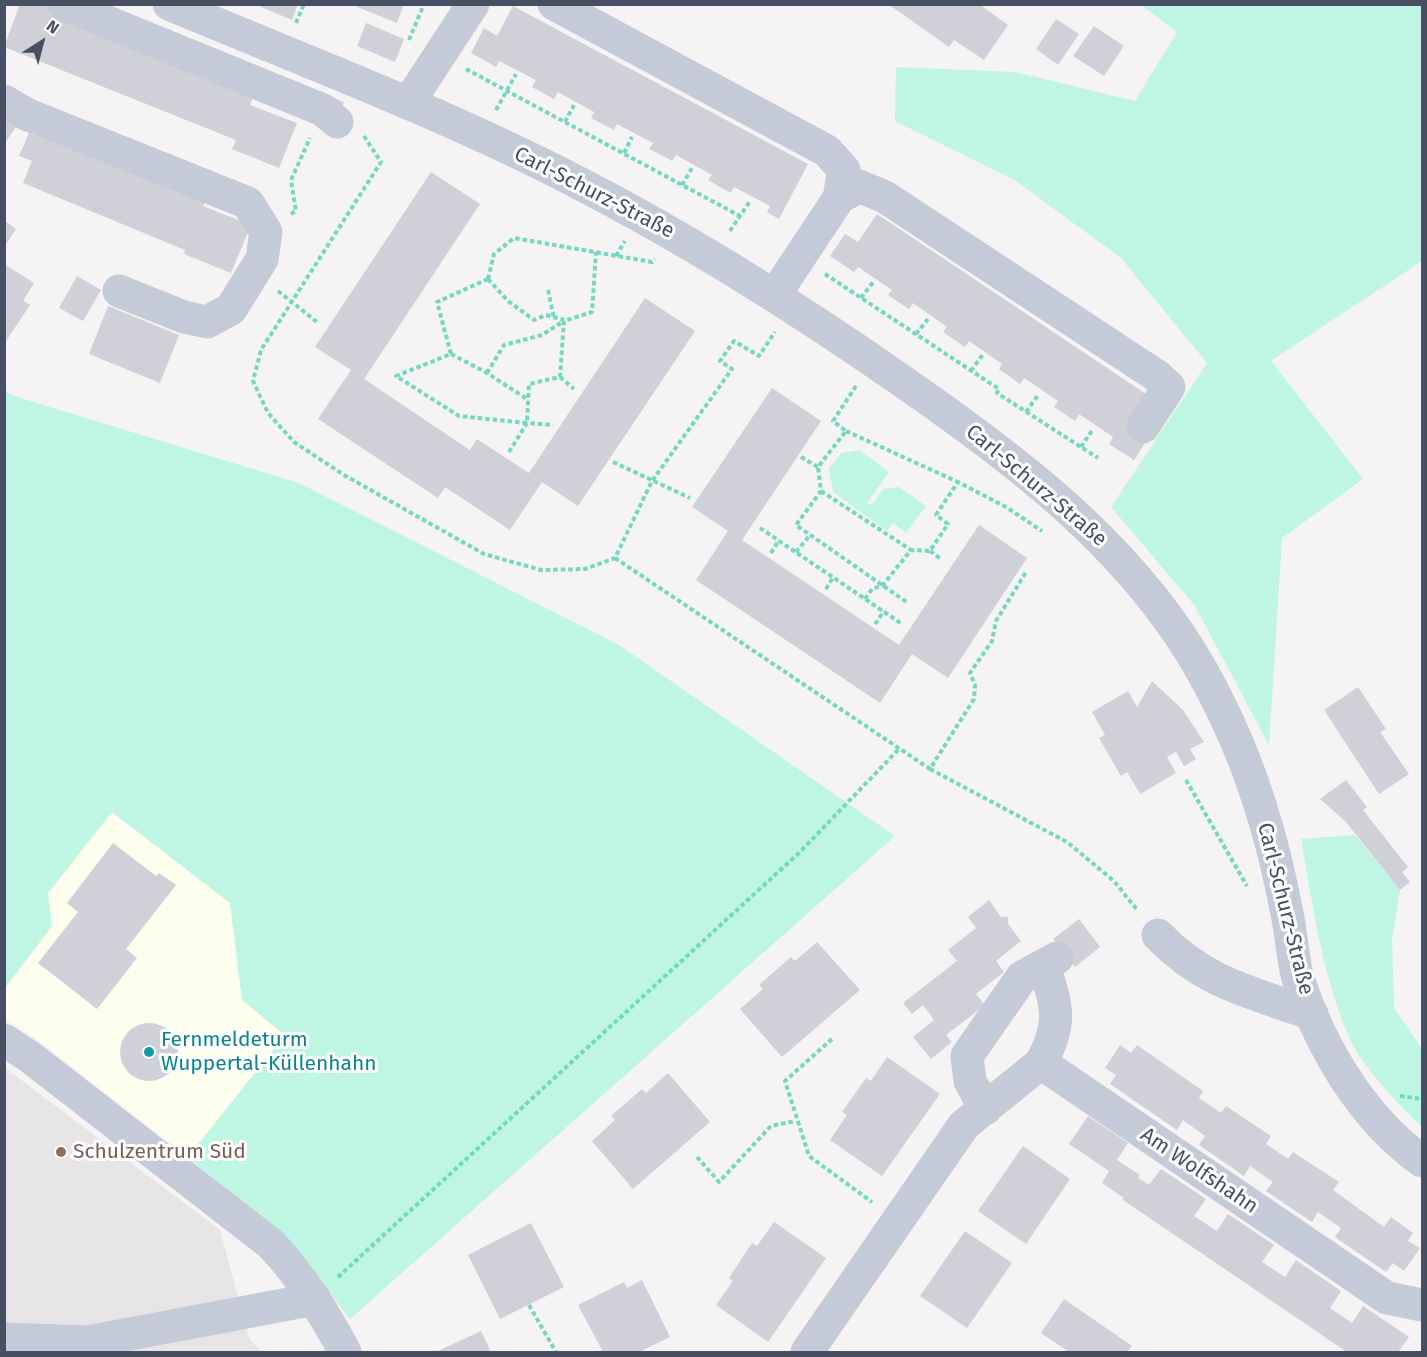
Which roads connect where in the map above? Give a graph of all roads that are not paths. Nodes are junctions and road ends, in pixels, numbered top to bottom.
1 (63, 4) edge
2 (169, 4) edge
3 (473, 4) edge
4 (554, 4) edge
5 (4, 101) edge
6 (409, 102) junction
7 (341, 123) road end
8 (839, 198) junction
9 (119, 291) dead end
10 (782, 301) junction
11 (1143, 427) dead end
12 (1158, 935) road end
13 (1312, 1014) junction
14 (4, 1040) edge
15 (1041, 1063) junction
16 (985, 1110) junction
17 (1422, 1161) edge
18 (315, 1299) junction
19 (1422, 1305) edge
20 (4, 1339) edge
21 (344, 1352) edge
22 (807, 1353) edge

1 - 7 street
2 - 6 street, Carl-Schurz-Straße
3 - 6 street
4 - 8 street
5 - 9 street
6 - 10 street, Carl-Schurz-Straße
8 - 10 street
8 - 11 street
10 - 13 street, Carl-Schurz-Straße
12 - 13 street, Carl-Schurz-Straße
13 - 17 street, Carl-Schurz-Straße
14 - 18 street
15 - 16 street
15 - 16 street
15 - 19 street, Am Wolfshahn
16 - 22 street
18 - 20 street
18 - 21 street

